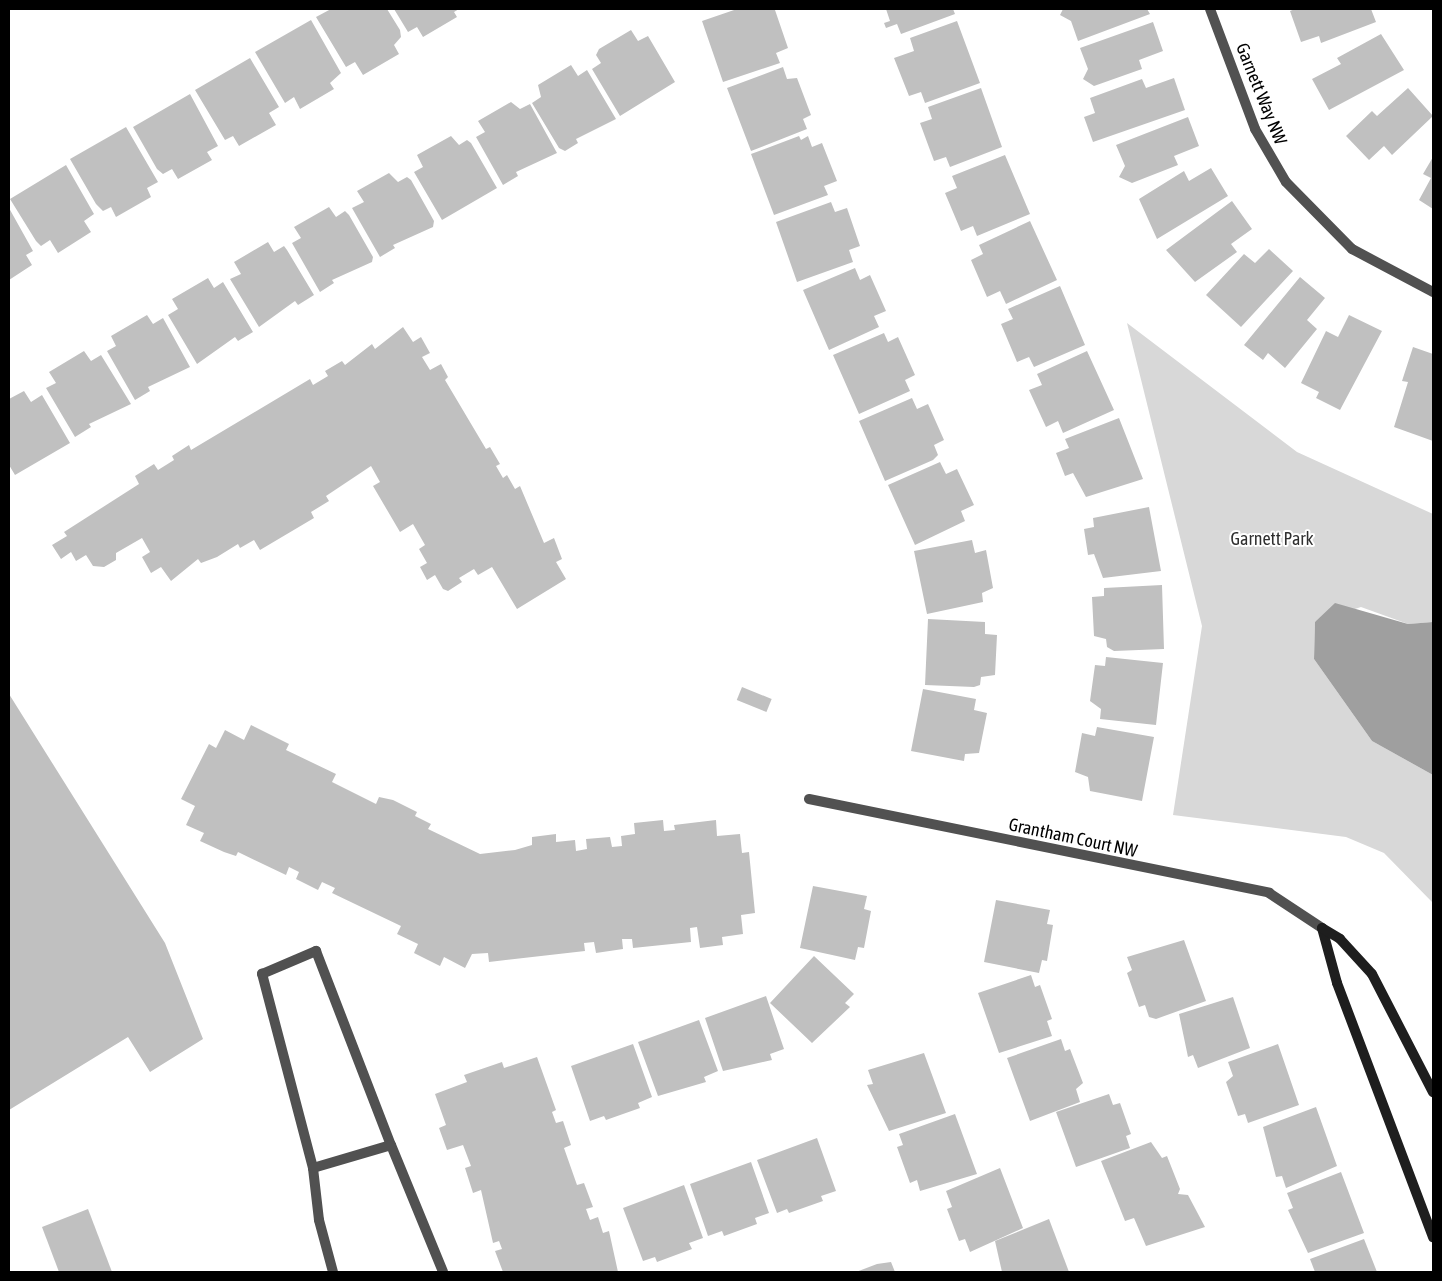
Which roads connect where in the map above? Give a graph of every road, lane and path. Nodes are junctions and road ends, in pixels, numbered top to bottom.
1 (1210, 9) edge
2 (1433, 292) edge
3 (809, 799) dead end
4 (1322, 928) junction
5 (1433, 1092) edge
6 (391, 1145) junction
7 (313, 1168) junction
8 (1421, 1203) junction
9 (1433, 1217) edge
10 (1433, 1237) edge
11 (334, 1272) edge
12 (443, 1272) edge

1 - 2 street, Garnett Way NW
3 - 4 street, Grantham Court NW
4 - 5 street, Grantham Court NW
4 - 8 street
6 - 7 street
6 - 7 street
6 - 12 street
7 - 11 street
8 - 9 street
8 - 10 street

